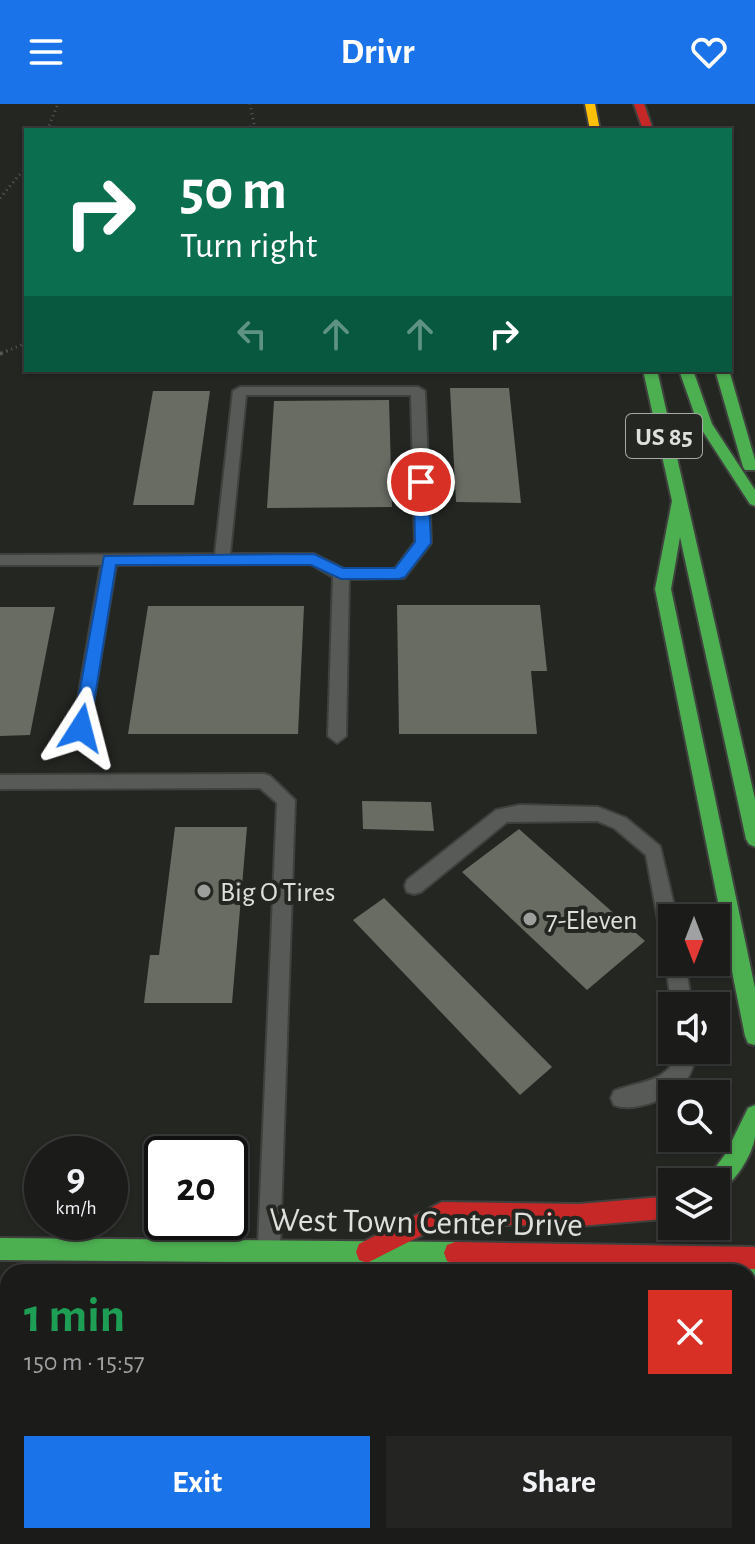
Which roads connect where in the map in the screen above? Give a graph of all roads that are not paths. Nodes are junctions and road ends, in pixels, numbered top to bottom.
1 (590, 104) edge
2 (639, 104) edge
3 (595, 128) edge
4 (647, 128) edge
5 (650, 372) edge
6 (687, 372) edge
7 (723, 372) edge
8 (755, 485) edge
9 (755, 501) edge
10 (679, 502) junction
11 (0, 560) edge
12 (109, 560) junction
13 (222, 560) junction
14 (341, 574) junction
15 (81, 728) dead end
16 (337, 736) dead end
17 (0, 782) edge
18 (755, 839) edge
19 (414, 886) dead end
20 (664, 904) edge
21 (755, 1036) edge
22 (685, 1064) edge
23 (621, 1098) dead end
24 (755, 1115) edge
25 (728, 1168) edge
26 (658, 1208) edge
27 (0, 1249) edge
28 (269, 1250) junction
29 (367, 1252) junction
30 (746, 1258) edge

1 - 3 main road
2 - 4 main road
5 - 10 main road, US 85
6 - 9 main road
7 - 8 main road, US 85
10 - 18 main road, US 85
10 - 21 main road
11 - 12 lane
12 - 13 lane
12 - 15 lane
13 - 14 lane
13 - 14 lane
14 - 16 lane
17 - 28 lane
19 - 20 lane
22 - 23 lane
24 - 25 main road
26 - 29 main road
27 - 28 main road, West Town Center Drive
28 - 29 main road, West Town Center Drive
29 - 30 main road, West Town Center Drive

